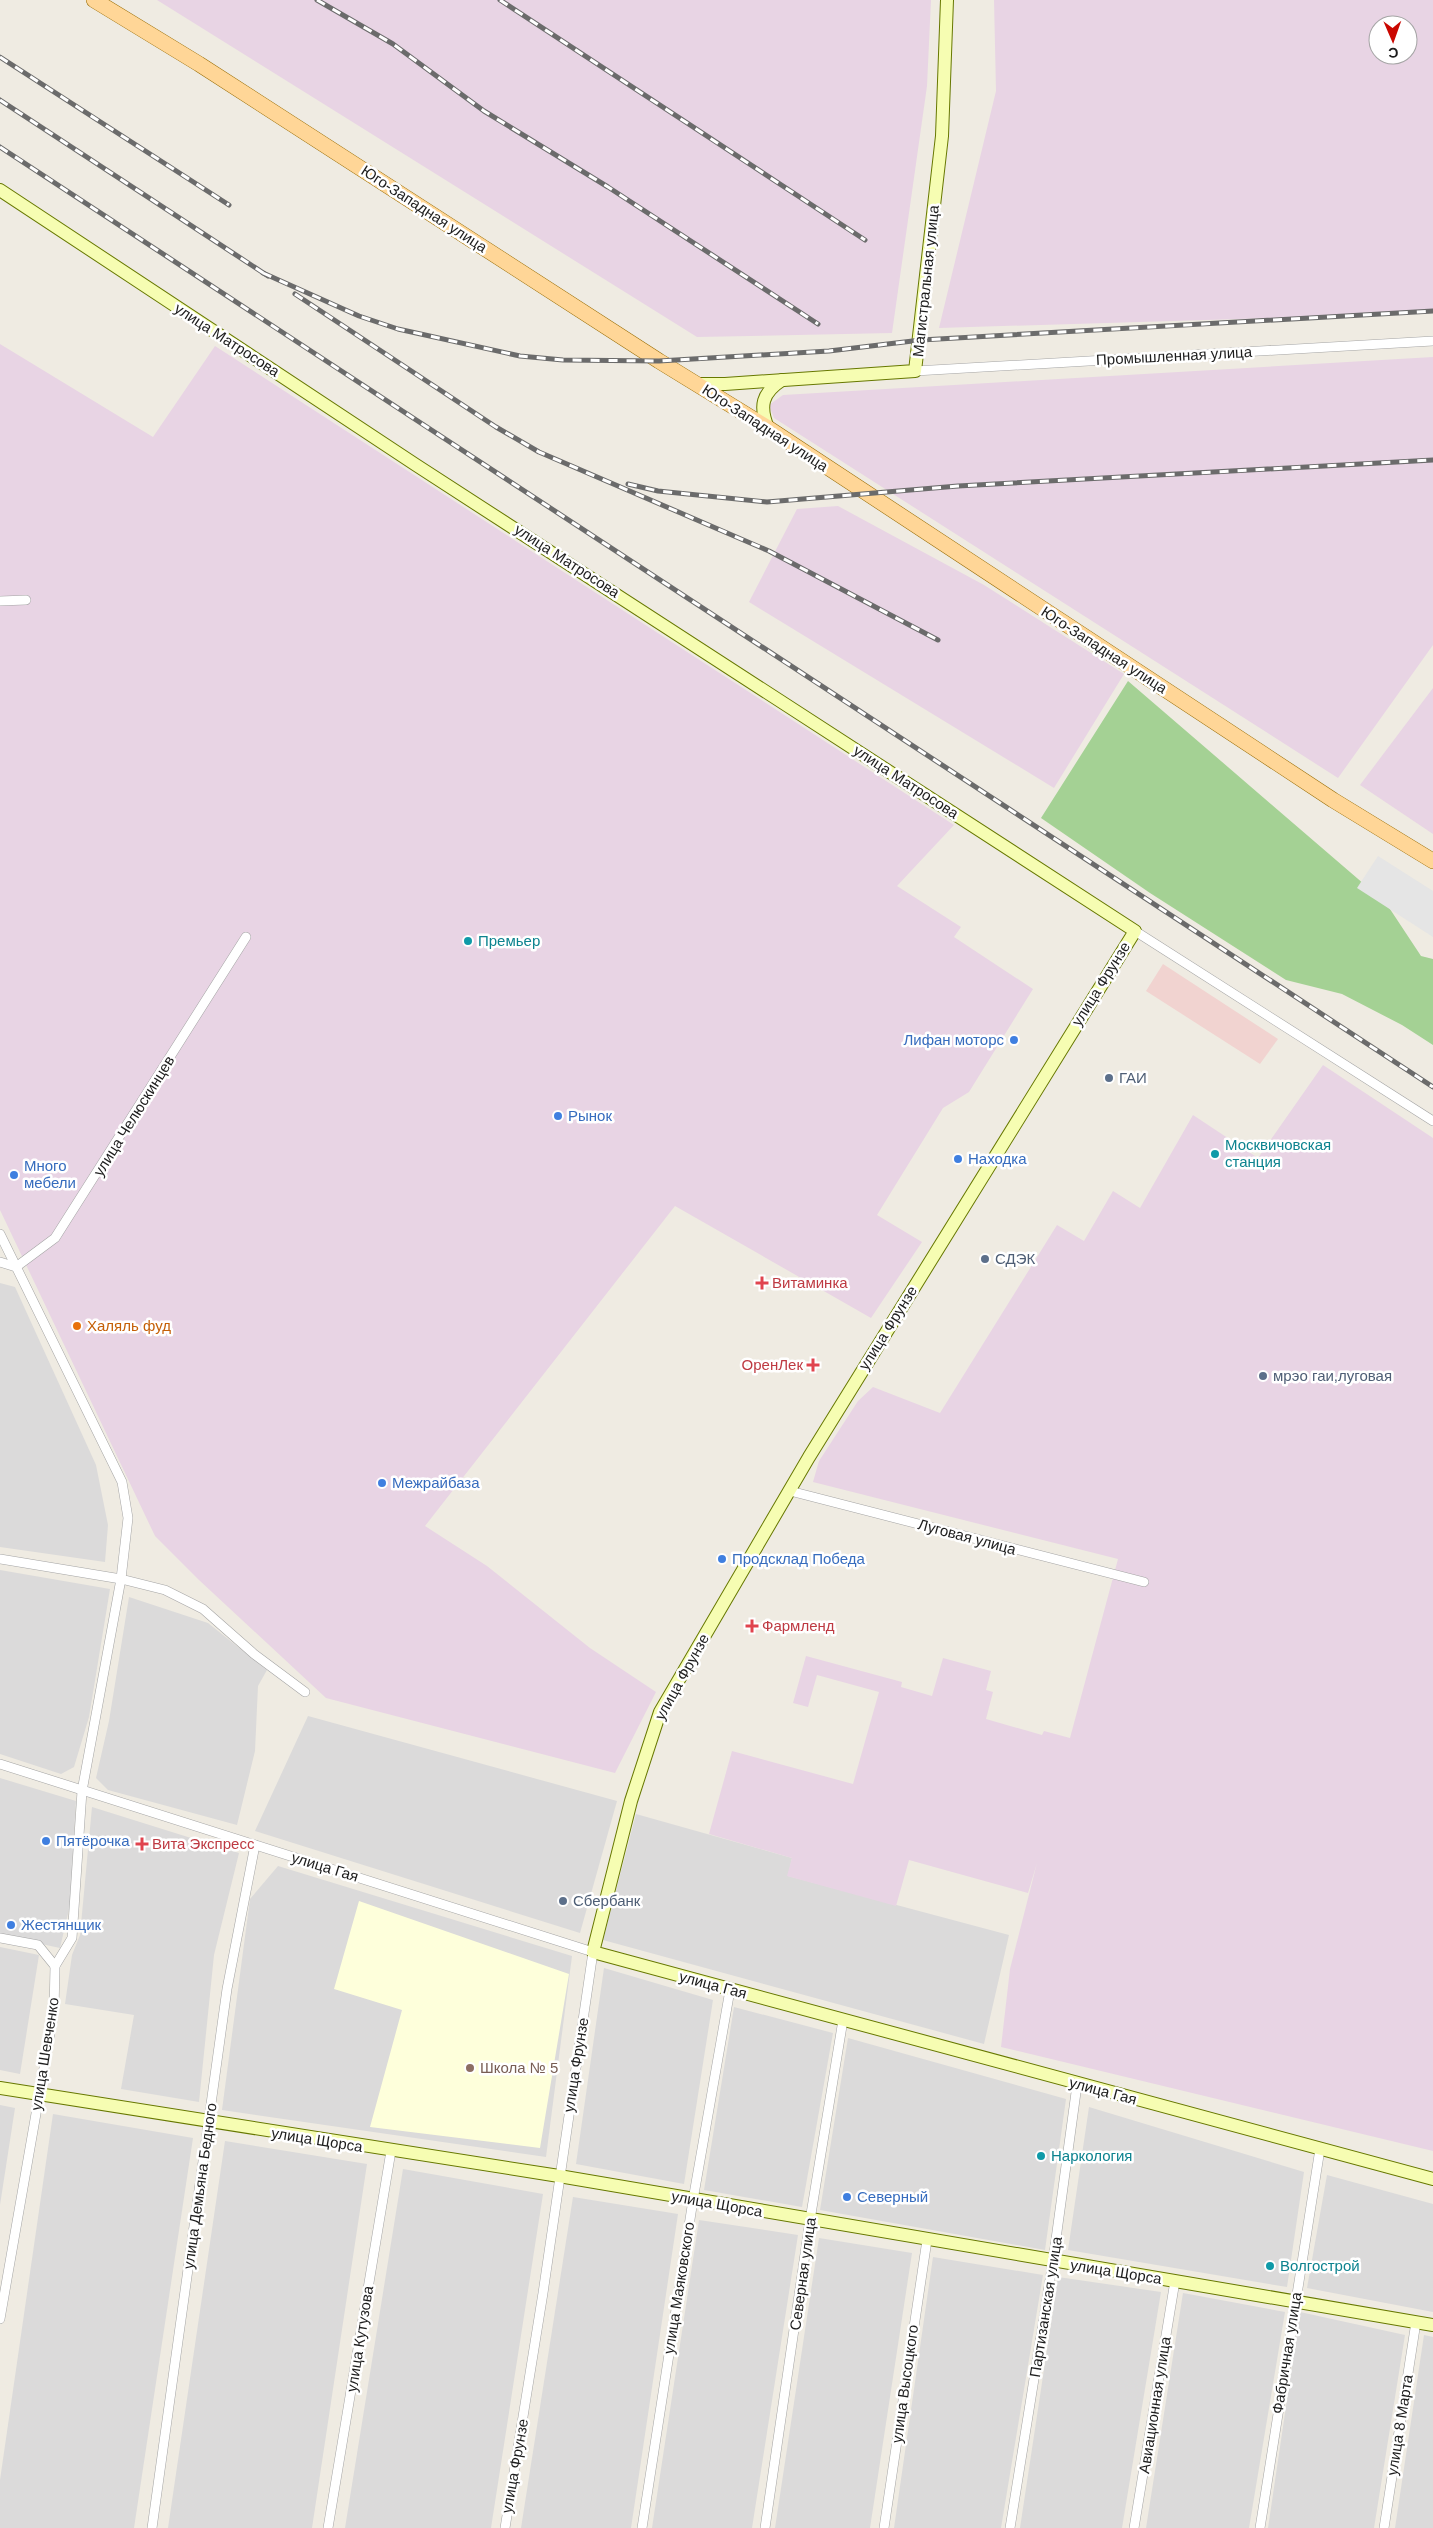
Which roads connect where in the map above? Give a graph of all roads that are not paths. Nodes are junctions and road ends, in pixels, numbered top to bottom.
1 (94, 0) edge
2 (947, 0) edge
3 (0, 190) edge
4 (1433, 342) edge
5 (916, 371) junction
6 (782, 380) junction
7 (696, 384) junction
8 (768, 428) junction
9 (26, 600) dead end
10 (0, 601) edge
11 (1433, 861) edge
12 (1135, 931) junction
13 (246, 937) dead end
14 (1433, 1121) edge
15 (0, 1234) edge
16 (0, 1262) edge
17 (16, 1267) junction
18 (790, 1491) junction
19 (0, 1559) edge
20 (121, 1579) junction
21 (1144, 1582) dead end
22 (305, 1692) dead end
23 (0, 1764) edge
24 (82, 1791) junction
25 (255, 1845) junction
26 (0, 1938) edge
27 (593, 1952) junction
28 (55, 1966) junction
29 (730, 1990) junction
30 (843, 2020) junction
31 (1078, 2085) junction
32 (0, 2088) edge
33 (39, 2095) junction
34 (210, 2123) junction
35 (1320, 2149) junction
36 (391, 2151) junction
37 (559, 2176) junction
38 (1433, 2179) edge
39 (693, 2200) junction
40 (810, 2220) junction
41 (926, 2240) junction
42 (1053, 2261) junction
43 (1175, 2281) junction
44 (1295, 2301) junction
45 (0, 2319) edge
46 (1416, 2322) junction
47 (1433, 2325) edge
48 (152, 2528) edge
49 (328, 2528) edge
50 (504, 2528) edge
51 (642, 2528) edge
52 (765, 2528) edge
53 (884, 2528) edge
54 (1010, 2528) edge
55 (1134, 2528) edge
56 (1260, 2528) edge
57 (1384, 2528) edge

1 - 7 main road, Юго-Западная улица
2 - 5 street, Магистральная улица
3 - 12 street, улица Матросова
4 - 5 street, Промышленная улица
5 - 6 street, Магистральная улица
6 - 7 street, Магистральная улица
6 - 8 street
7 - 8 main road, Юго-Западная улица
8 - 11 main road, Юго-Западная улица
9 - 10 street
12 - 14 street
12 - 18 street, улица Фрунзе
13 - 17 street, улица Челюскинцев
15 - 17 street, улица Шевченко
16 - 17 street
17 - 20 street, улица Шевченко
18 - 21 street, Луговая улица
18 - 27 street, улица Фрунзе
19 - 20 street
20 - 22 street
20 - 24 street, улица Шевченко
23 - 24 street, улица Гая
24 - 25 street, улица Гая
24 - 28 street, улица Шевченко
25 - 27 street, улица Гая
25 - 34 street, улица Демьяна Бедного
26 - 28 street
27 - 29 street, улица Гая
27 - 37 street, улица Фрунзе
28 - 33 street, улица Шевченко
29 - 30 street, улица Гая
29 - 39 street, улица Маяковского
30 - 31 street, улица Гая
30 - 40 street, Северная улица
31 - 35 street, улица Гая
31 - 42 street, Партизанская улица
32 - 33 street, улица Щорса
33 - 34 street, улица Щорса
33 - 45 street, улица Шевченко
34 - 36 street, улица Щорса
34 - 48 street, улица Демьяна Бедного
35 - 38 street, улица Гая
35 - 44 street, Фабричная улица
36 - 37 street, улица Щорса
36 - 49 street, улица Кутузова
37 - 39 street, улица Щорса
37 - 50 street, улица Фрунзе
39 - 40 street, улица Щорса
39 - 51 street, улица Маяковского
40 - 41 street, улица Щорса
40 - 52 street, Северная улица
41 - 42 street, улица Щорса
41 - 53 street, улица Высоцкого
42 - 43 street, улица Щорса
42 - 54 street, Партизанская улица
43 - 44 street, улица Щорса
43 - 55 street, Авиационная улица
44 - 46 street, улица Щорса
44 - 56 street, Фабричная улица
46 - 47 street, улица Щорса
46 - 57 street, улица 8 Марта

